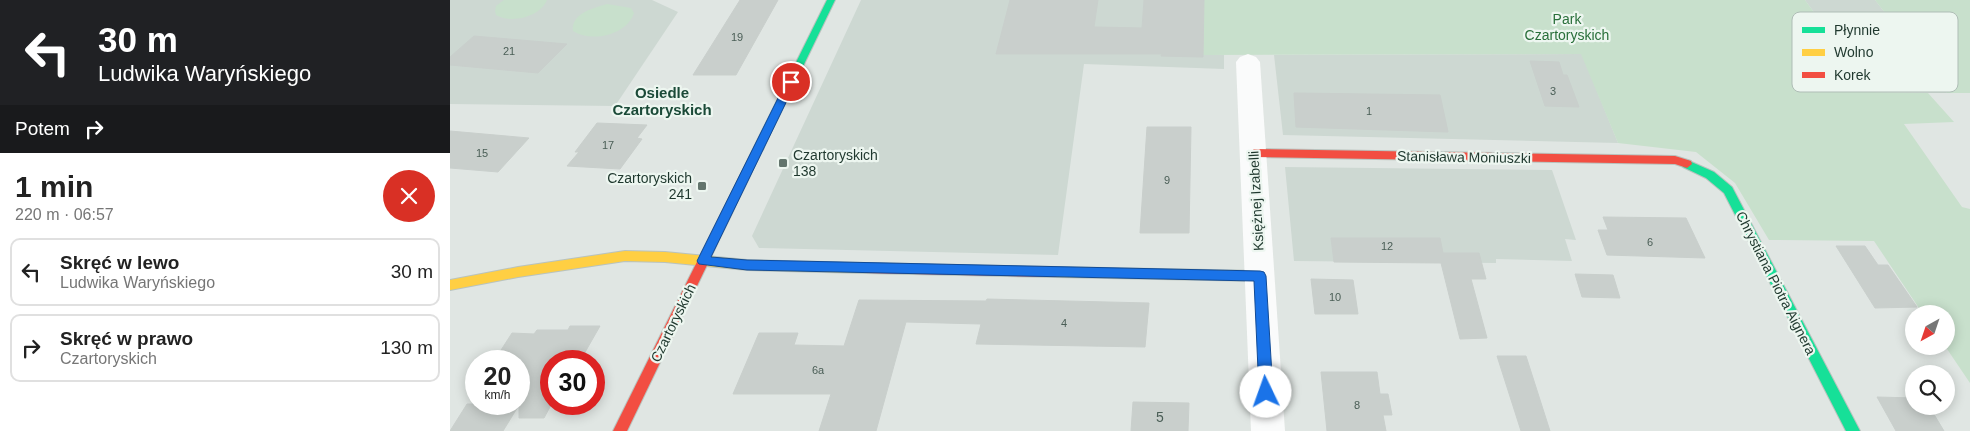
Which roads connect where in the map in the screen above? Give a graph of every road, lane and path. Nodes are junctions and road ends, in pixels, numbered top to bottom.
1 (832, 0) edge
2 (1248, 62) dead end
3 (1254, 153) junction
4 (1675, 160) joint
5 (703, 261) junction
6 (1260, 276) junction
7 (450, 285) edge
8 (620, 431) edge
9 (1268, 431) edge
10 (1853, 431) edge

1 - 5 street, Czartoryskich
2 - 3 street, Księżnej Izabelli
3 - 4 street, Stanisława Moniuszki
3 - 6 street, Księżnej Izabelli
4 - 10 street, Chrystiana Piotra Aignera
5 - 6 street
5 - 7 street
5 - 8 street, Czartoryskich
6 - 9 street, Księżnej Izabelli

